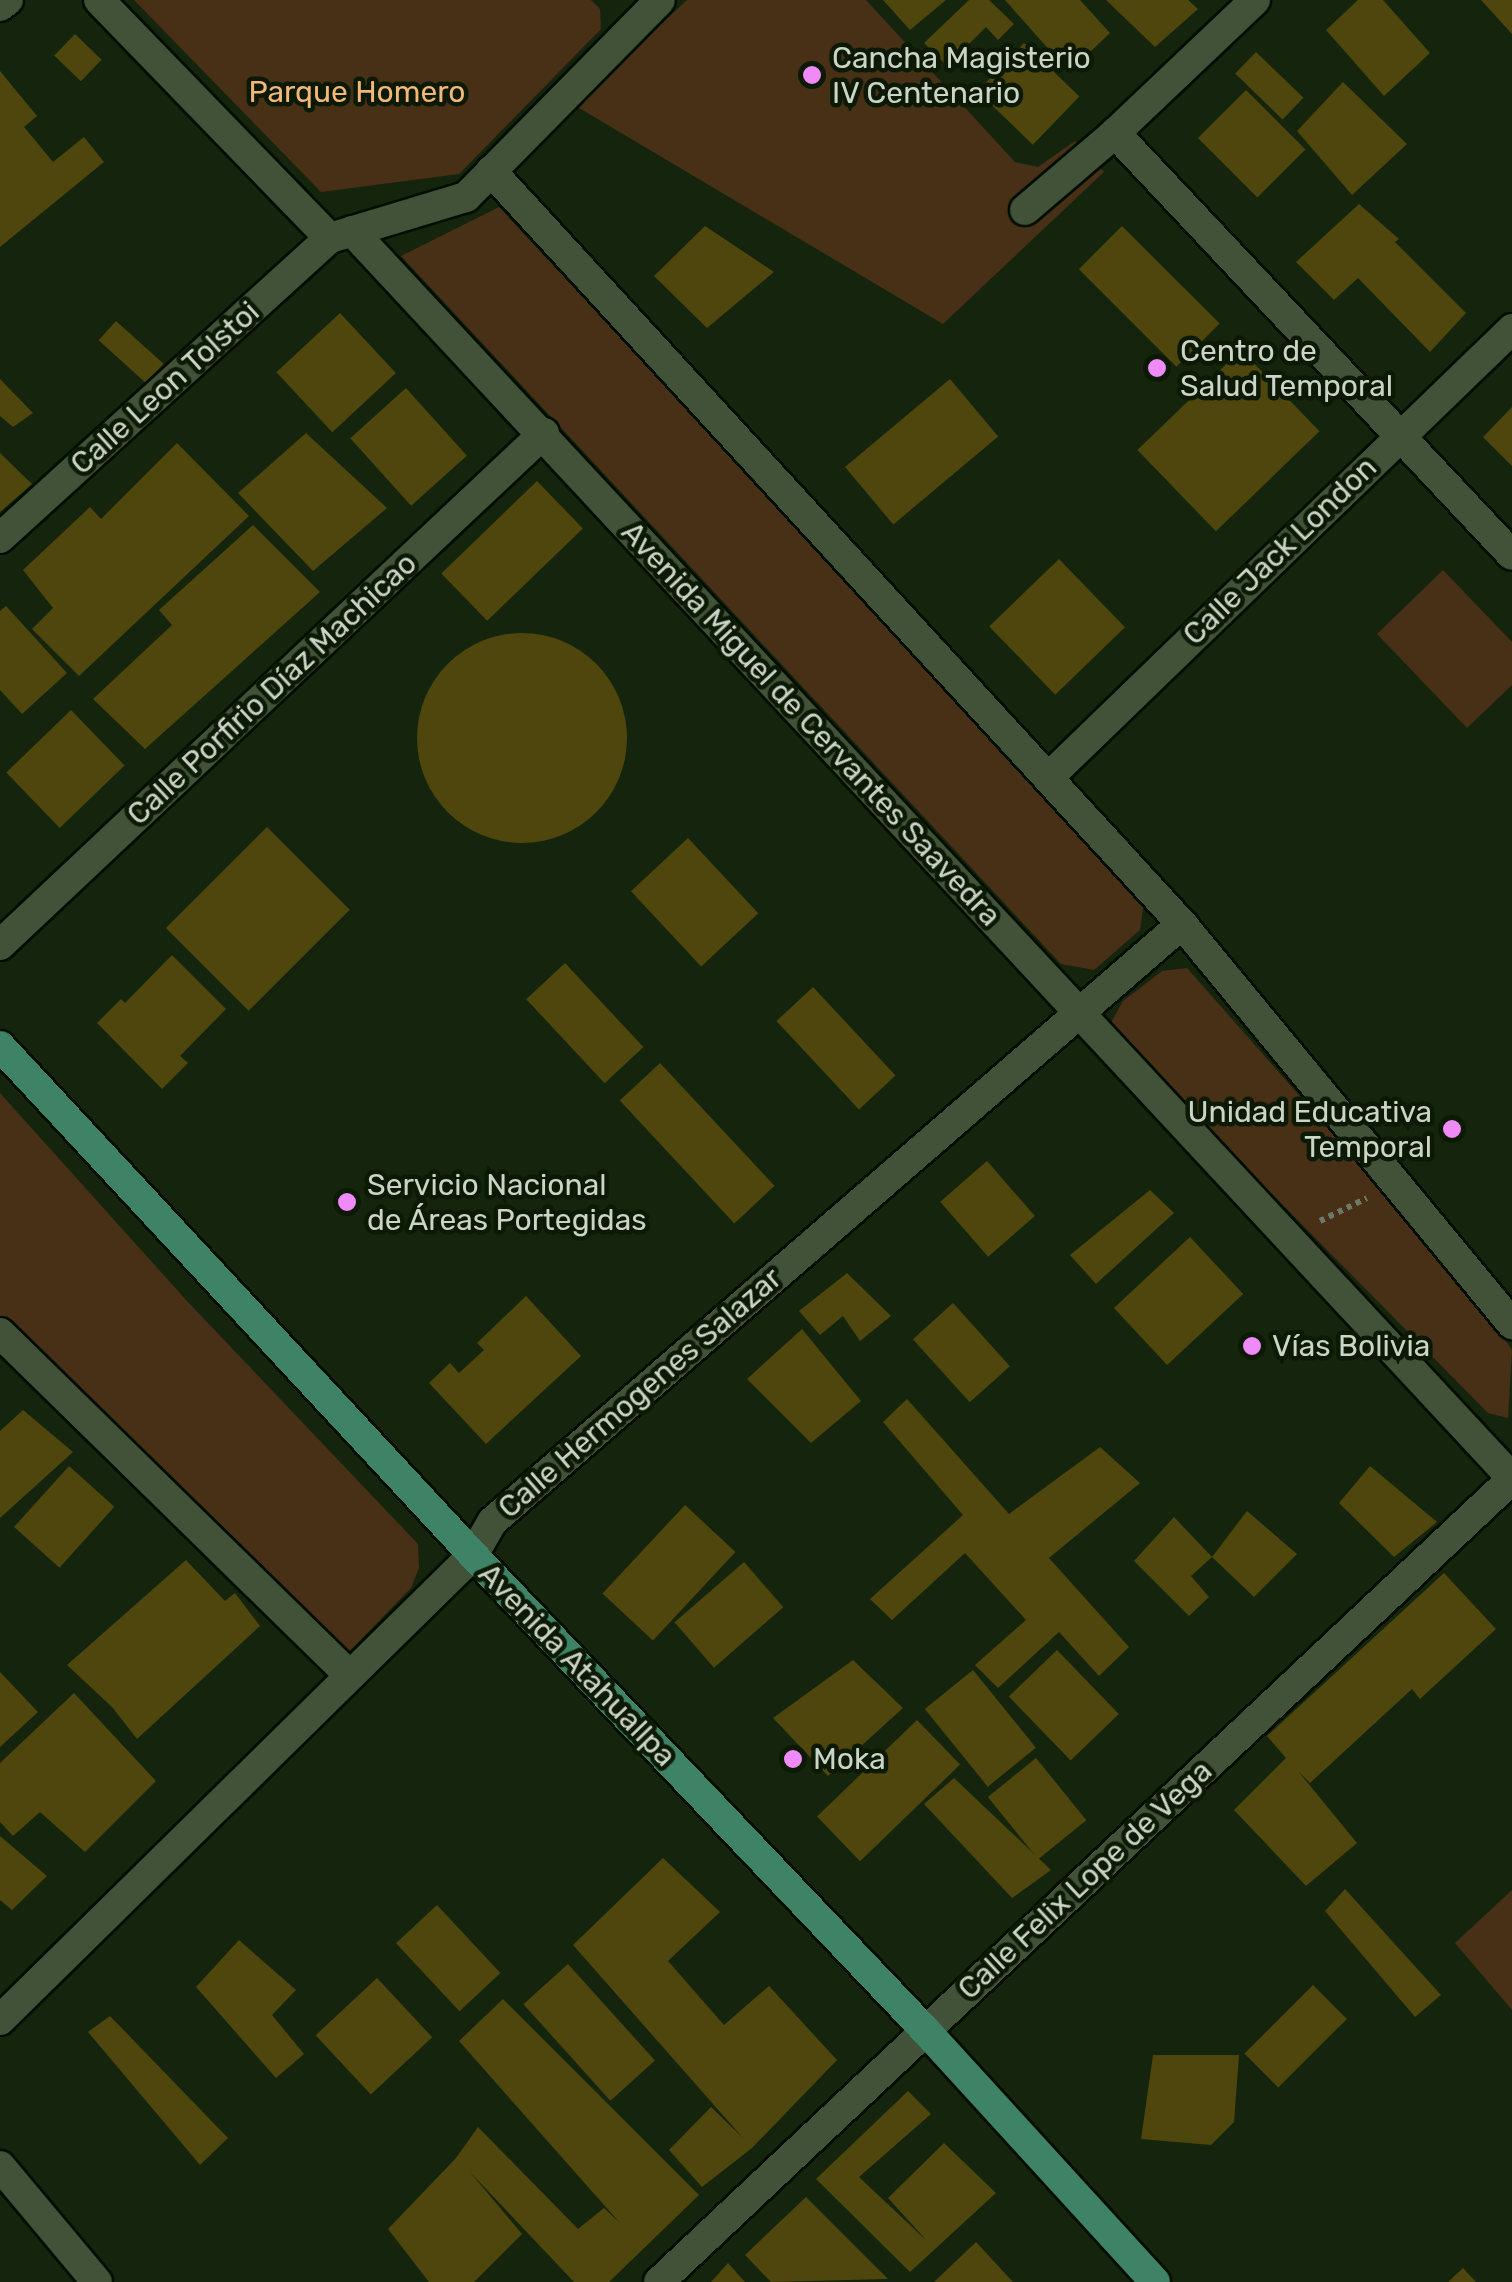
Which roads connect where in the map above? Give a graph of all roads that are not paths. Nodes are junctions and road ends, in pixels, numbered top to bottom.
1 (8, 0) edge
2 (99, 0) edge
3 (1255, 0) edge
4 (0, 6) edge
5 (638, 7) edge
6 (1115, 133) junction
7 (492, 171) junction
8 (1026, 210) dead end
9 (341, 235) junction
10 (1512, 329) edge
11 (544, 434) junction
12 (1399, 434) junction
13 (0, 538) edge
14 (1512, 555) edge
15 (1050, 776) junction
16 (1182, 924) junction
17 (0, 944) edge
18 (1079, 1015) junction
19 (0, 1046) edge
20 (1512, 1324) edge
21 (0, 1333) edge
22 (1512, 1478) edge
23 (473, 1556) junction
24 (349, 1675) junction
25 (0, 2020) edge
26 (925, 2030) junction
27 (0, 2166) edge
28 (97, 2282) edge
29 (659, 2282) edge
30 (1155, 2282) edge

1 - 4 street
2 - 9 street, Avenida Miguel de Cervantes Saavedra
3 - 6 street
5 - 7 street, Calle Leon Tolstoi
6 - 8 street
6 - 12 street
7 - 9 street, Calle Leon Tolstoi
7 - 15 street
9 - 11 street, Avenida Miguel de Cervantes Saavedra
9 - 13 street, Calle Leon Tolstoi
10 - 12 street, Calle Jack London
11 - 17 street, Calle Porfirio Díaz Machicao
11 - 18 street, Avenida Miguel de Cervantes Saavedra
12 - 14 street
12 - 15 street, Calle Jack London
15 - 16 street
16 - 18 street, Calle Hermogenes Salazar
16 - 20 street
18 - 22 street, Avenida Miguel de Cervantes Saavedra
18 - 23 street, Calle Hermogenes Salazar
19 - 23 main road, Avenida Atahuallpa
21 - 24 street
22 - 26 street, Calle Felix Lope de Vega
23 - 24 street, Calle Hermogenes Salazar
23 - 26 main road, Avenida Atahuallpa
24 - 25 street, Calle Hermogenes Salazar
26 - 29 street, Calle Felix Lope de Vega
26 - 30 main road, Avenida Atahuallpa
27 - 28 street

